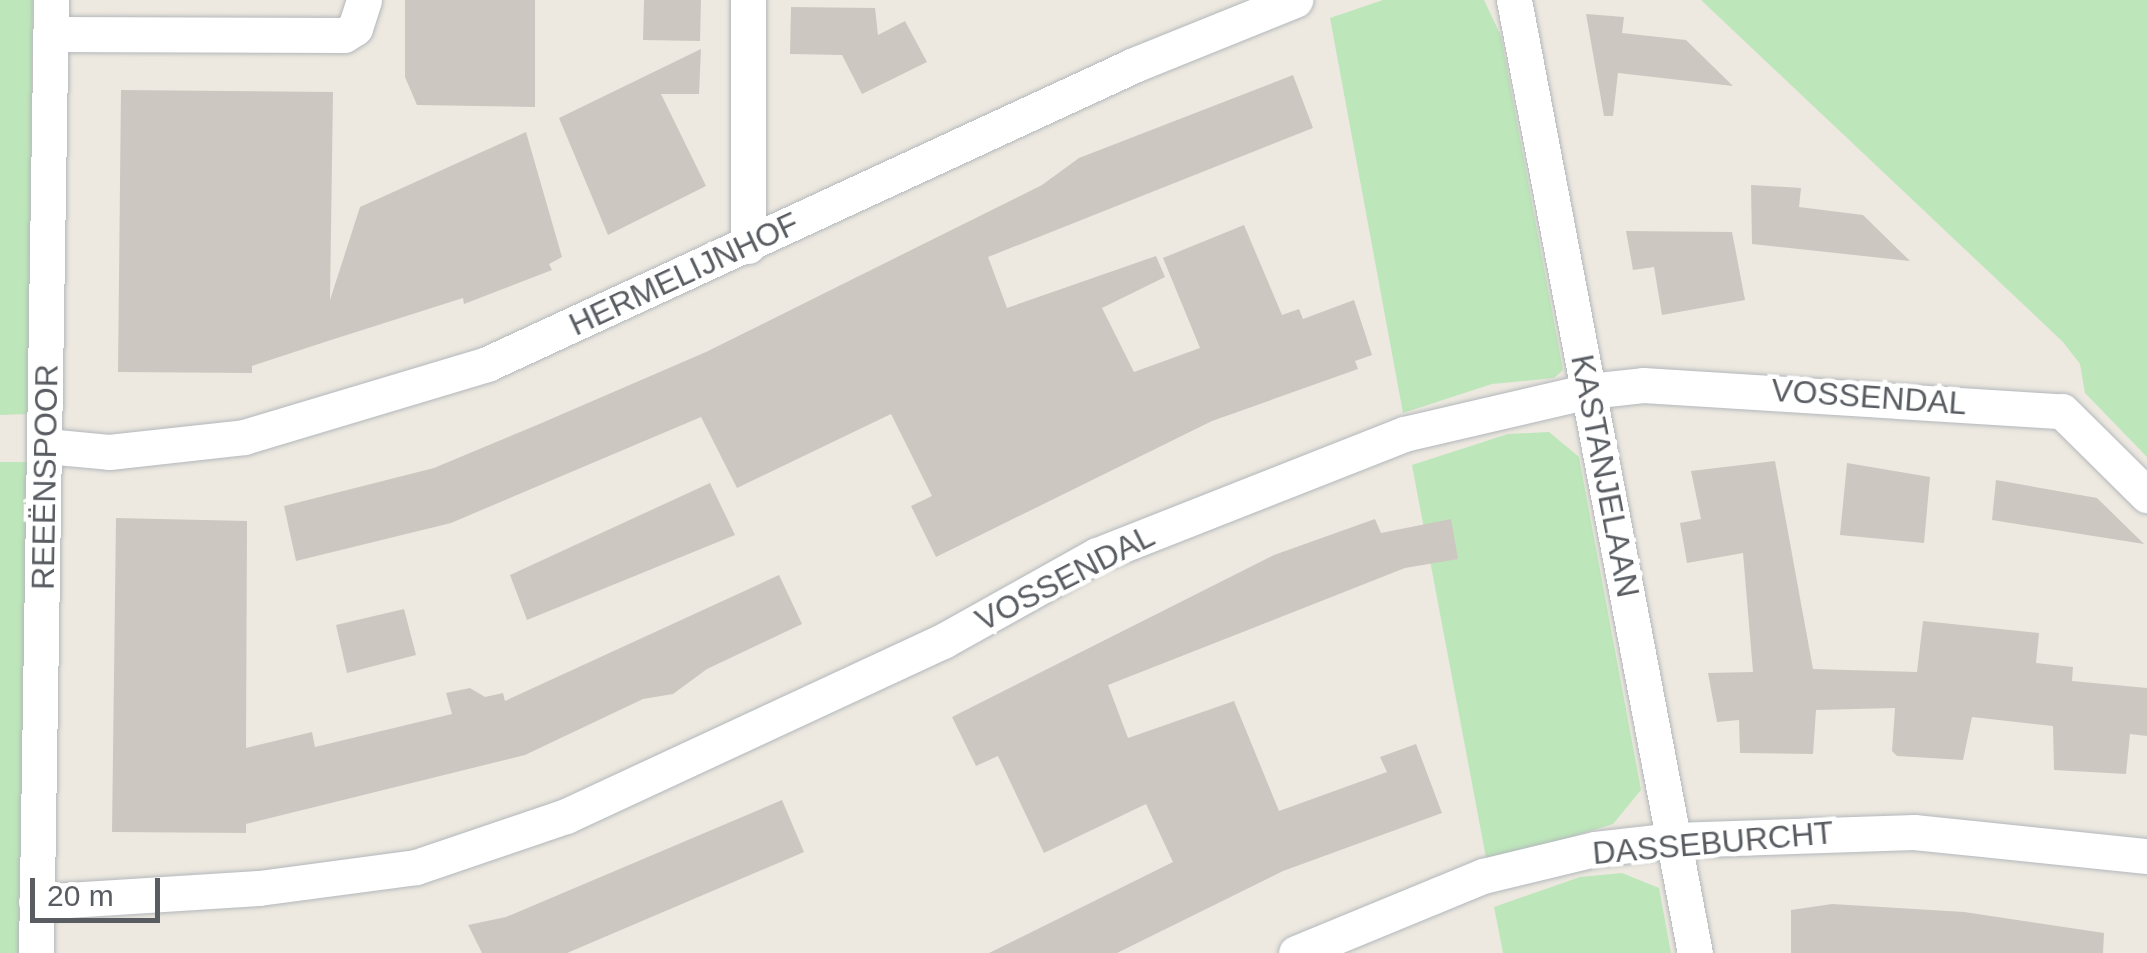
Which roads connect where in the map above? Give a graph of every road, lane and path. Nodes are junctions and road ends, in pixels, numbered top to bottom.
1 (364, 0) edge
2 (748, 0) edge
3 (1295, 0) edge
4 (1514, 0) edge
5 (51, 17) edge
6 (748, 246) junction
7 (1590, 392) junction
8 (46, 446) junction
9 (2147, 495) edge
10 (1674, 840) junction
11 (2147, 856) edge
12 (36, 902) junction
13 (36, 953) edge
14 (1296, 953) edge
15 (1695, 953) edge

1 - 5 street
2 - 6 street
3 - 6 street, HERMELIJNHOF
4 - 7 street, KASTANJELAAN
5 - 8 street, REEËNSPOOR
6 - 8 street, HERMELIJNHOF
7 - 9 street, VOSSENDAL
7 - 10 street, KASTANJELAAN
7 - 12 street, VOSSENDAL
8 - 12 street, REEËNSPOOR
10 - 11 street, DASSEBURCHT
10 - 14 street, DASSEBURCHT
10 - 15 street, KASTANJELAAN
12 - 13 street, REEËNSPOOR

